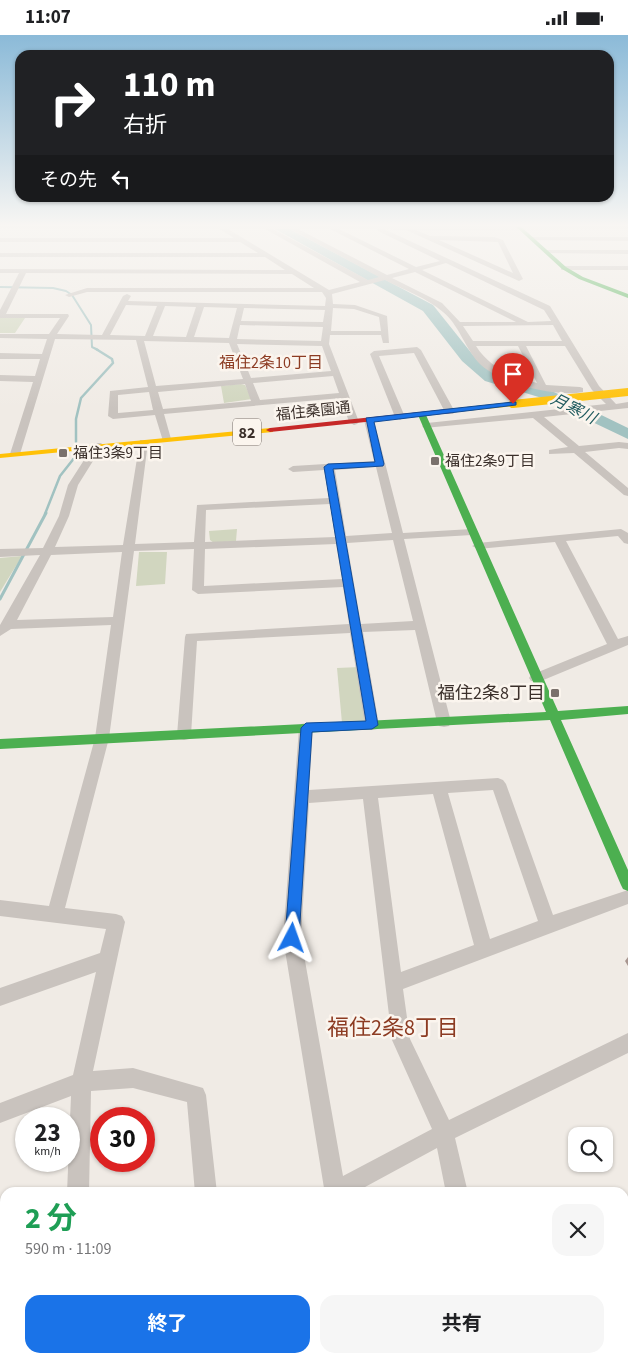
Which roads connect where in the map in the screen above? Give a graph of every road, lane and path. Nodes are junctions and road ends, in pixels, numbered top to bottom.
1 (15, 286) edge
2 (106, 286) edge
3 (131, 286) edge
4 (238, 286) edge
5 (318, 286) edge
6 (349, 286) edge
7 (401, 286) edge
8 (450, 286) edge
9 (500, 286) edge
10 (601, 286) edge
11 (326, 291) junction
12 (72, 294) dead end
13 (628, 297) edge
14 (124, 303) junction
15 (162, 304) junction
16 (201, 305) junction
17 (241, 306) junction
18 (329, 307) junction
19 (0, 316) edge
20 (237, 323) junction
21 (556, 323) junction
22 (459, 324) junction
23 (527, 324) junction
24 (328, 329) junction
25 (0, 336) edge
26 (52, 336) junction
27 (101, 337) junction
28 (144, 338) junction
29 (189, 340) junction
30 (232, 341) junction
31 (325, 343) junction
32 (568, 343) junction
33 (471, 344) junction
34 (521, 344) junction
35 (0, 357) edge
36 (46, 357) junction
37 (337, 373) junction
38 (0, 378) edge
39 (38, 379) junction
40 (248, 381) junction
41 (628, 385) edge
42 (543, 387) junction
43 (595, 388) junction
44 (154, 389) junction
45 (628, 392) edge
46 (344, 395) junction
47 (257, 403) junction
48 (628, 405) edge
49 (614, 407) junction
50 (160, 412) junction
51 (450, 412) junction
52 (422, 415) junction
53 (536, 415) junction
54 (400, 417) junction
55 (369, 420) junction
56 (354, 422) junction
57 (427, 426) junction
58 (166, 439) junction
59 (143, 441) junction
60 (98, 445) junction
61 (628, 446) edge
62 (576, 449) junction
63 (553, 452) dead end
64 (15, 454) junction
65 (0, 456) edge
66 (380, 464) junction
67 (328, 467) junction
68 (293, 469) dead end
69 (628, 493) edge
70 (334, 501) junction
71 (472, 532) junction
72 (398, 538) junction
73 (559, 538) junction
74 (340, 540) junction
75 (628, 541) edge
76 (198, 545) junction
77 (478, 546) junction
78 (129, 547) junction
79 (48, 550) junction
80 (0, 553) edge
81 (347, 583) junction
82 (119, 621) junction
83 (420, 625) junction
84 (4, 629) edge
85 (356, 630) junction
86 (628, 640) edge
87 (615, 645) junction
88 (536, 678) junction
89 (628, 710) edge
90 (553, 716) junction
91 (444, 722) junction
92 (372, 725) junction
93 (306, 728) junction
94 (184, 735) junction
95 (102, 738) junction
96 (1, 746) edge
97 (439, 787) junction
98 (370, 793) junction
99 (301, 797) junction
100 (628, 885) edge
101 (628, 897) edge
102 (0, 908) edge
103 (55, 914) junction
104 (548, 925) junction
105 (484, 948) junction
106 (108, 959) junction
107 (392, 984) junction
108 (0, 997) edge
109 (628, 1043) edge
110 (81, 1082) junction
111 (0, 1113) edge
112 (444, 1133) junction
113 (78, 1187) edge
114 (205, 1187) edge
115 (333, 1187) edge
116 (343, 1187) edge
117 (456, 1187) edge

1 - 19 street
2 - 12 street
3 - 14 street
4 - 11 street
5 - 11 street
6 - 11 street
7 - 22 street
8 - 23 street
9 - 21 street
10 - 13 street
11 - 18 street
14 - 15 street
14 - 27 street
15 - 16 street
15 - 28 street
16 - 17 street
16 - 29 street
17 - 18 street
17 - 20 street
18 - 24 street
18 - 24 street
19 - 26 street
20 - 24 street
20 - 30 street
21 - 23 street
21 - 32 street
22 - 23 street
22 - 33 street
24 - 31 street
25 - 26 street
26 - 27 street
26 - 36 street
27 - 28 street
28 - 29 street
28 - 44 street
29 - 30 street
30 - 31 street
30 - 40 street
31 - 37 street
32 - 34 street
32 - 43 street
33 - 34 street
33 - 42 street
34 - 42 street
35 - 36 street
36 - 39 street
37 - 40 street
37 - 46 street
38 - 39 street
39 - 64 street
40 - 44 street
40 - 47 street
41 - 43 street
42 - 43 street
43 - 49 street
44 - 50 street
44 - 50 street
45 - 51 street, 福住桑園通 / 82, bridge
46 - 47 street
46 - 56 street
47 - 50 street
48 - 49 street
49 - 53 street
50 - 58 street
51 - 52 street, 福住桑園通 / 82
51 - 54 street
52 - 54 street, 福住桑園通 / 82
52 - 57 street
53 - 57 street
53 - 62 street
54 - 55 street, 福住桑園通 / 82
55 - 56 street, 福住桑園通 / 82
55 - 66 street
56 - 58 street, 福住桑園通 / 82
57 - 71 street
58 - 59 street, 福住桑園通 / 82
59 - 60 street, 福住桑園通 / 82
59 - 78 street
60 - 64 street, 福住桑園通 / 82
60 - 79 street
61 - 62 street
62 - 63 street
62 - 69 street
64 - 65 street, 福住桑園通 / 82
66 - 67 street
66 - 72 street
67 - 68 street
67 - 70 street
70 - 74 street
70 - 76 street
71 - 72 street
71 - 77 street
72 - 74 street
72 - 83 street
73 - 75 street
73 - 77 street
73 - 87 street
74 - 76 street
74 - 81 street
76 - 78 street
76 - 81 street
77 - 88 street
78 - 79 street
78 - 82 street
79 - 80 street
79 - 84 street
81 - 85 street
82 - 84 street
82 - 95 street
83 - 85 street
83 - 91 street
85 - 92 street
85 - 94 street
86 - 87 street
87 - 88 street
88 - 90 street
89 - 90 street
90 - 91 street
90 - 100 street
91 - 92 street
92 - 93 street
93 - 94 street
93 - 99 street
94 - 95 street
95 - 96 street
95 - 103 street
97 - 98 street
97 - 104 street
97 - 105 street
98 - 99 street
98 - 107 street
99 - 115 street
101 - 104 street
102 - 103 street
103 - 106 street
104 - 105 street
105 - 107 street
106 - 108 street
106 - 110 street
107 - 112 street
109 - 112 street
110 - 111 street
110 - 113 street
110 - 114 street
112 - 116 street
112 - 117 street

